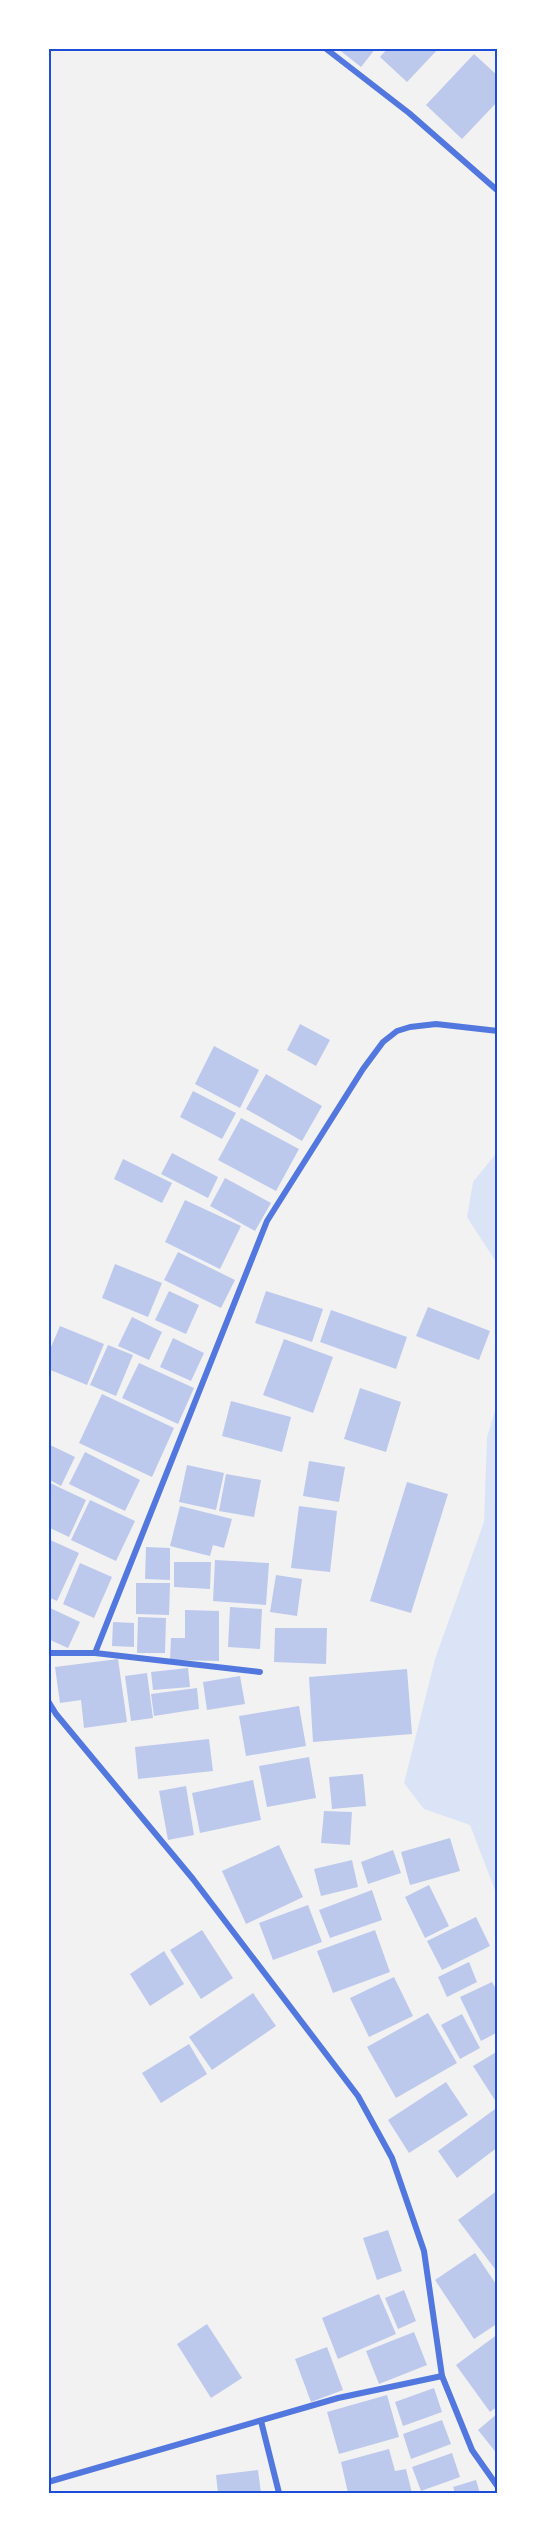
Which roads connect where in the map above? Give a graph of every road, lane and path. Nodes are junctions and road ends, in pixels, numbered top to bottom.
1 (325, 48) edge
2 (498, 191) edge
3 (498, 1030) edge
4 (48, 1653) edge
5 (95, 1653) junction
6 (260, 1672) dead end
7 (48, 1701) edge
8 (442, 2376) junction
9 (261, 2421) junction
10 (48, 2482) edge
11 (498, 2487) edge
12 (279, 2493) edge

1 - 2 street
3 - 5 street
4 - 5 street
5 - 6 street
7 - 8 street
8 - 9 street
8 - 11 street
9 - 10 street
9 - 12 street

